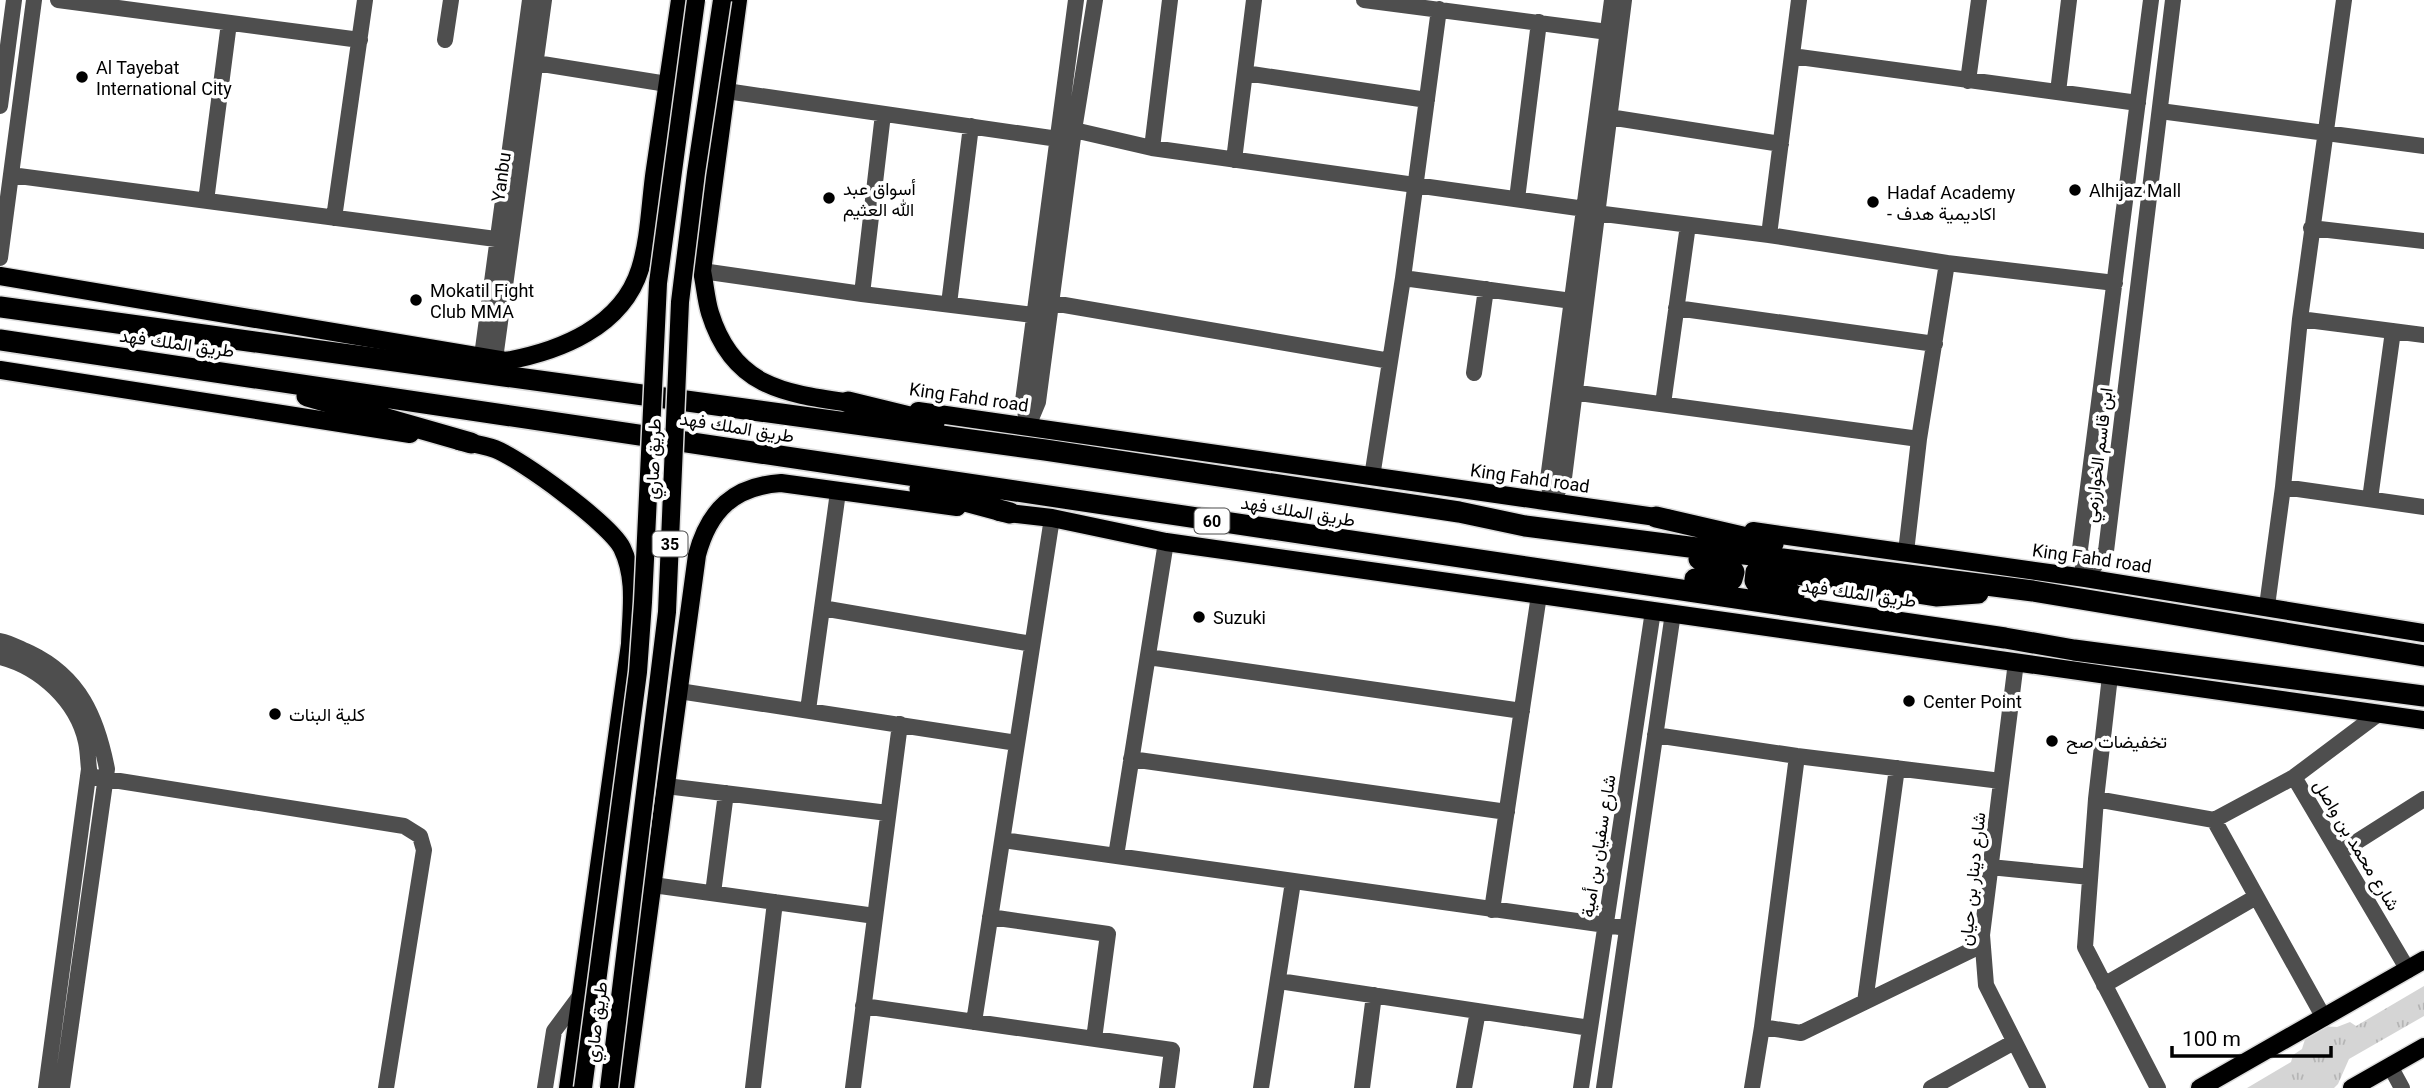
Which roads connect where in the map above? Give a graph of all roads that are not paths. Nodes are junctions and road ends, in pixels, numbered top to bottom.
1 (13, 0) edge
2 (34, 0) edge
3 (58, 0) edge
4 (190, 0) edge
5 (365, 0) edge
6 (451, 0) edge
7 (530, 0) edge
8 (544, 0) edge
9 (680, 0) edge
10 (696, 0) edge
11 (722, 0) edge
12 (738, 0) edge
13 (1076, 0) edge
14 (1095, 0) edge
15 (1170, 0) edge
16 (1254, 0) edge
17 (1364, 0) edge
18 (1612, 0) edge
19 (1624, 0) edge
20 (1799, 0) edge
21 (1979, 0) edge
22 (2069, 0) edge
23 (2151, 0) edge
24 (2173, 0) edge
25 (2344, 0) edge
26 (104, 3) edge
27 (1439, 9) junction
28 (188, 17) junction
29 (1539, 22) junction
30 (229, 23) junction
31 (1608, 32) junction
32 (359, 40) junction
33 (445, 40) dead end
34 (1792, 56) junction
35 (536, 63) junction
36 (1245, 74) junction
37 (1968, 80) junction
38 (667, 84) junction
39 (726, 91) junction
40 (2058, 92) junction
41 (1427, 100) junction
42 (2138, 103) junction
43 (0, 106) edge
44 (2160, 111) junction
45 (883, 114) junction
46 (1609, 117) junction
47 (971, 126) junction
48 (1074, 130) junction
49 (2324, 134) junction
50 (1058, 139) junction
51 (1780, 144) junction
52 (2424, 146) edge
53 (1152, 148) junction
54 (1234, 160) junction
55 (11, 175) junction
56 (1415, 185) junction
57 (2126, 192) junction
58 (2150, 194) junction
59 (1517, 200) junction
60 (206, 201) junction
61 (1591, 211) junction
62 (334, 218) junction
63 (1688, 225) junction
64 (2312, 228) junction
65 (1769, 235) junction
66 (505, 240) junction
67 (2424, 241) edge
68 (0, 258) edge
69 (1947, 263) junction
70 (702, 271) junction
71 (0, 275) edge
72 (1403, 278) junction
73 (2115, 283) junction
74 (1486, 289) junction
75 (862, 295) junction
76 (1572, 301) junction
77 (949, 304) junction
78 (1052, 304) junction
79 (0, 307) edge
80 (1034, 307) junction
81 (1676, 309) junction
82 (2300, 319) junction
83 (2393, 331) junction
84 (2424, 335) edge
85 (0, 340) edge
86 (1934, 344) junction
87 (495, 359) junction
88 (1390, 361) junction
89 (0, 370) edge
90 (224, 373) junction
91 (1474, 373) dead end
92 (1566, 392) junction
93 (848, 402) junction
94 (1663, 404) junction
95 (1028, 426) junction
96 (1919, 439) junction
97 (471, 443) junction
98 (1045, 450) junction
99 (823, 463) junction
100 (1201, 473) junction
101 (1372, 477) junction
102 (2283, 487) junction
103 (1459, 489) junction
104 (838, 492) junction
105 (2370, 499) junction
106 (1552, 503) junction
107 (2424, 507) edge
108 (1010, 513) junction
109 (1656, 517) junction
110 (1052, 519) junction
111 (1525, 526) junction
112 (1166, 542) junction
113 (1906, 552) junction
114 (1443, 555) junction
115 (1891, 572) junction
116 (2085, 578) junction
117 (2033, 591) junction
118 (1539, 594) junction
119 (2267, 606) junction
120 (822, 608) junction
121 (1653, 611) junction
122 (1673, 613) junction
123 (2220, 622) junction
124 (2394, 628) junction
125 (2424, 633) edge
126 (2006, 638) junction
127 (0, 641) edge
128 (1032, 644) junction
129 (2424, 656) edge
130 (0, 657) edge
131 (1147, 657) junction
132 (2016, 662) junction
133 (2110, 676) junction
134 (2323, 683) junction
135 (679, 691) junction
136 (2424, 696) edge
137 (2424, 706) edge
138 (808, 710) junction
139 (1522, 711) junction
140 (2378, 714) junction
141 (2424, 720) edge
142 (900, 724) junction
143 (1655, 735) junction
144 (1017, 743) junction
145 (1797, 756) junction
146 (1131, 759) junction
147 (1897, 768) junction
148 (88, 776) junction
149 (2294, 777) junction
150 (105, 778) junction
151 (2001, 781) junction
152 (666, 786) junction
153 (726, 793) junction
154 (2096, 799) junction
155 (2424, 799) edge
156 (1507, 812) junction
157 (888, 813) junction
158 (2214, 820) junction
159 (1003, 840) junction
160 (2339, 853) junction
161 (1116, 856) junction
162 (1990, 867) junction
163 (2090, 877) junction
164 (1293, 881) junction
165 (653, 885) junction
166 (713, 893) junction
167 (2256, 897) junction
168 (775, 902) junction
169 (1492, 910) junction
170 (875, 916) junction
171 (990, 917) junction
172 (1606, 926) junction
173 (1627, 928) junction
174 (1982, 945) junction
175 (2424, 960) edge
176 (2408, 970) junction
177 (1279, 981) junction
178 (59, 982) junction
179 (76, 984) junction
180 (2104, 985) junction
181 (1374, 995) junction
182 (580, 996) junction
183 (1865, 1003) junction
184 (863, 1006) junction
185 (1478, 1011) junction
186 (2324, 1018) junction
187 (974, 1022) junction
188 (1762, 1027) junction
189 (1590, 1028) junction
190 (1094, 1039) junction
191 (2014, 1042) junction
192 (2424, 1047) edge
193 (2390, 1066) junction
194 (46, 1088) edge
195 (62, 1088) edge
196 (386, 1088) edge
197 (545, 1088) edge
198 (568, 1088) edge
199 (583, 1088) edge
200 (609, 1088) edge
201 (625, 1088) edge
202 (753, 1088) edge
203 (852, 1088) edge
204 (1167, 1088) edge
205 (1261, 1088) edge
206 (1362, 1088) edge
207 (1464, 1088) edge
208 (1581, 1088) edge
209 (1604, 1088) edge
210 (1752, 1088) edge
211 (1931, 1088) edge
212 (2038, 1088) edge
213 (2158, 1088) edge
214 (2200, 1088) edge
215 (2352, 1088) edge
216 (2402, 1088) edge

1 - 43 street
2 - 55 street
3 - 26 street
4 - 28 street
5 - 32 street
6 - 33 street
7 - 66 street, Yanbu
8 - 35 street, Yanbu
9 - 38 main road
10 - 199 main road, طريق صاري / 35, bridge
11 - 200 main road, طريق صاري / 35, bridge
12 - 39 main road, King Fahd road
13 - 50 street
14 - 48 street
15 - 53 street
16 - 36 street
17 - 27 street
18 - 31 street
19 - 46 street
20 - 34 street
21 - 37 street
22 - 40 street
23 - 42 street, ابن قاسم الخوارزمي
24 - 44 street, ابن قاسم الخوارزمي
25 - 49 street
26 - 28 street
27 - 29 street
27 - 41 street
28 - 30 street
29 - 31 street
29 - 59 street
30 - 32 street
30 - 60 street
31 - 61 street
32 - 62 street
34 - 37 street
34 - 51 street
35 - 38 street
35 - 66 street, Yanbu
36 - 41 street
36 - 54 street
37 - 40 street
38 - 87 main road
39 - 45 street
39 - 70 main road, King Fahd road
40 - 42 street
41 - 56 street
42 - 57 street, ابن قاسم الخوارزمي
44 - 49 street
44 - 58 street, ابن قاسم الخوارزمي
45 - 47 street
45 - 75 street
46 - 51 street
46 - 61 street
47 - 50 street
47 - 77 street
48 - 53 street
48 - 78 street
49 - 52 street
49 - 64 street
50 - 80 street
51 - 65 street
53 - 54 street
54 - 56 street
55 - 60 street
55 - 68 street
56 - 59 street
56 - 72 street
57 - 58 street
57 - 73 street, ابن قاسم الخوارزمي
58 - 116 street, ابن قاسم الخوارزمي
59 - 61 street
60 - 62 street
61 - 63 street
61 - 76 street
61 - 92 street
62 - 66 street
63 - 65 street
63 - 81 street
64 - 67 street
64 - 82 street
65 - 69 street
66 - 87 street, Yanbu
69 - 73 street
69 - 86 street
70 - 75 street
70 - 93 main road, King Fahd road
71 - 87 main road
72 - 74 street
72 - 88 street
73 - 116 street, ابن قاسم الخوارزمي
74 - 76 street
74 - 91 street
75 - 77 street
76 - 92 street
77 - 80 street
78 - 80 street
78 - 88 street
78 - 95 street
79 - 98 highway, طريق الملك فهد
80 - 95 street
81 - 86 street
81 - 94 street
82 - 83 street
82 - 102 street
83 - 84 street
83 - 105 street
85 - 90 highway, طريق الملك فهد / 60
86 - 96 street
88 - 101 street
89 - 97 main road
90 - 97 highway
90 - 99 highway, طريق الملك فهد / 60
92 - 94 street
92 - 106 street
93 - 95 main road, King Fahd road
93 - 98 highway
94 - 96 street
95 - 101 main road, King Fahd road
96 - 113 street
97 - 182 main road
98 - 100 highway, طريق الملك فهد
99 - 108 highway
99 - 114 highway, طريق الملك فهد / 60
100 - 103 main road, طريق الملك فهد
100 - 111 highway, طريق الملك فهد
101 - 103 main road, King Fahd road
102 - 105 street
102 - 119 street
103 - 106 main road, King Fahd road
104 - 108 main road
104 - 120 street
104 - 135 main road
105 - 107 street
106 - 109 main road, King Fahd road
108 - 110 main road
109 - 113 main road, King Fahd road
109 - 115 highway
110 - 112 main road
110 - 128 street
111 - 114 highway
111 - 115 highway, طريق الملك فهد
112 - 118 main road
112 - 131 street
113 - 116 main road, King Fahd road
114 - 126 highway, طريق الملك فهد / 60
115 - 117 highway, طريق الملك فهد
116 - 119 main road, King Fahd road
117 - 123 highway, طريق الملك فهد
117 - 126 highway
118 - 121 main road
118 - 139 street
119 - 124 main road, King Fahd road
120 - 128 street
120 - 138 street
121 - 122 main road
121 - 172 street, شارع سفيان بن أمية
122 - 132 main road
122 - 143 street
123 - 124 main road
123 - 129 highway, طريق الملك فهد
124 - 125 main road, King Fahd road
126 - 134 highway, طريق الملك فهد / 60
127 - 150 street
128 - 144 street
130 - 148 street
131 - 139 street
131 - 146 street
132 - 133 main road
132 - 151 street, شارع دينار بن حيان
133 - 140 main road
133 - 154 street
134 - 136 highway, طريق الملك فهد / 60
134 - 137 highway
135 - 138 street
135 - 152 main road
138 - 142 street
139 - 156 street
140 - 141 main road
140 - 149 street
142 - 144 street
142 - 157 street
143 - 145 street
143 - 173 street
144 - 159 street
145 - 147 street
145 - 188 street
146 - 156 street
146 - 161 street
147 - 151 street
147 - 183 street
148 - 150 street
148 - 178 street
149 - 158 street
149 - 160 street, شارع محمد بن واصل
150 - 179 street
150 - 196 street
151 - 162 street, شارع دينار بن حيان
152 - 153 street
152 - 165 main road
153 - 157 street
153 - 166 street
154 - 158 street
154 - 163 street
155 - 160 street
156 - 169 street
157 - 170 street
158 - 167 street
159 - 161 street
159 - 171 street
160 - 176 street, شارع محمد بن واصل
161 - 164 street
162 - 163 street
162 - 174 street, شارع دينار بن حيان
163 - 180 street
164 - 169 street
164 - 177 street
165 - 166 street
165 - 201 main road
166 - 168 street
167 - 180 street
167 - 186 street
168 - 170 street
168 - 202 street
169 - 172 street
170 - 184 street
171 - 187 street
171 - 190 street
172 - 173 street
172 - 189 street, شارع سفيان بن أمية
173 - 209 street
174 - 183 street
174 - 191 street, شارع دينار بن حيان
175 - 176 main road
176 - 186 main road
177 - 181 street
177 - 205 street
178 - 179 street
178 - 194 street
179 - 195 street
180 - 213 street
181 - 185 street
181 - 206 street
182 - 197 street
182 - 198 main road
183 - 188 street
184 - 187 street
184 - 203 street
185 - 189 street
185 - 207 street
186 - 214 main road
187 - 190 street
188 - 210 street
189 - 208 street, شارع سفيان بن أمية
190 - 204 street
191 - 211 street
191 - 212 street, شارع دينار بن حيان
192 - 193 main road
193 - 215 main road
193 - 216 street

